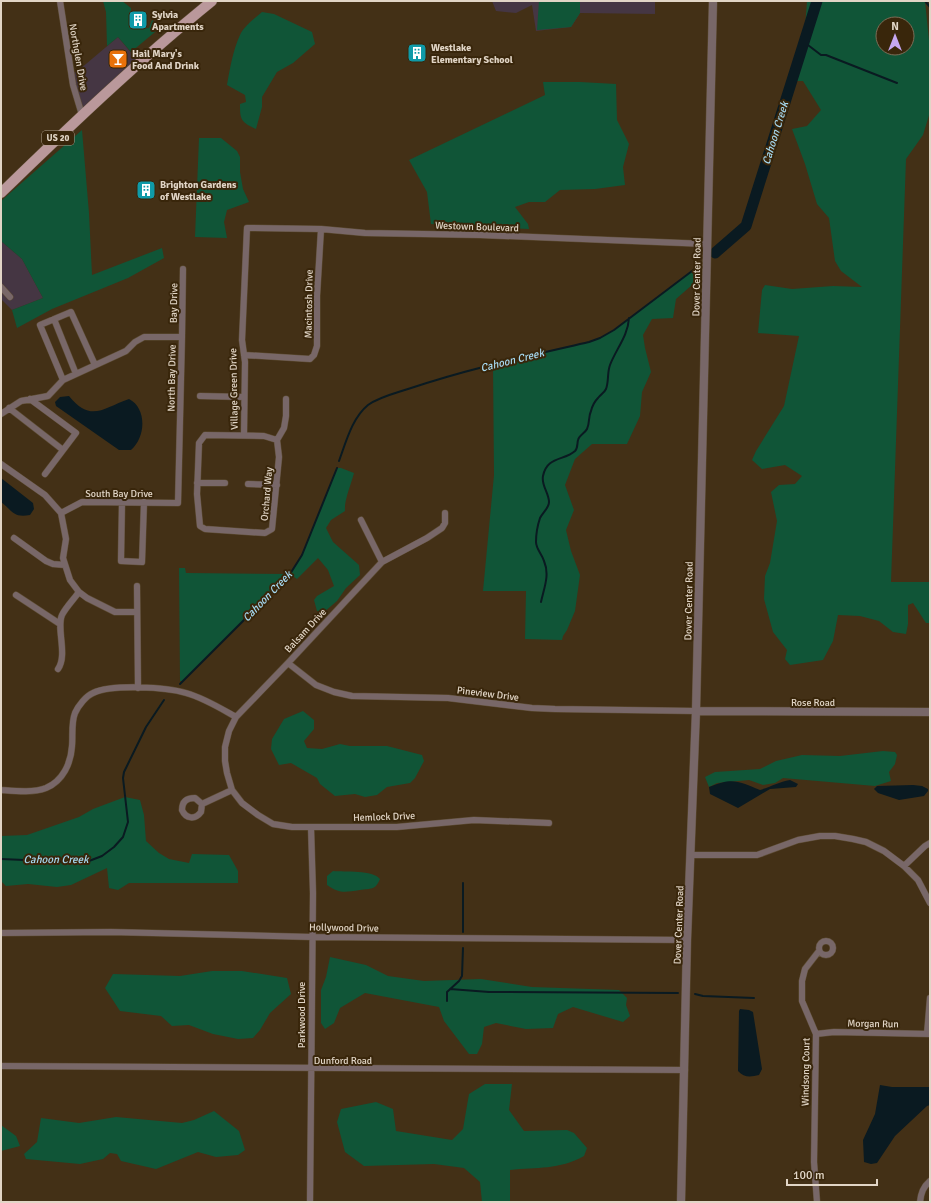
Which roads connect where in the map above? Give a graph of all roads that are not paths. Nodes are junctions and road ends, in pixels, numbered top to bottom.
1 (60, 1) edge
2 (714, 1) edge
3 (207, 3) edge
4 (82, 115) junction
5 (1, 193) edge
6 (247, 228) joint
7 (321, 229) junction
8 (707, 244) junction
9 (183, 269) dead end
10 (1, 287) edge
11 (10, 297) dead end
12 (54, 319) junction
13 (182, 337) junction
14 (244, 354) junction
15 (95, 365) junction
16 (76, 374) junction
17 (63, 380) junction
18 (200, 396) dead end
19 (244, 397) junction
20 (30, 399) junction
21 (286, 399) dead end
22 (9, 408) junction
23 (1, 414) edge
24 (244, 435) junction
25 (277, 440) junction
26 (62, 450) junction
27 (1, 464) edge
28 (45, 474) dead end
29 (197, 483) junction
30 (225, 483) dead end
31 (248, 484) dead end
32 (277, 485) junction
33 (122, 502) junction
34 (144, 502) junction
35 (178, 503) joint
36 (61, 513) junction
37 (445, 513) dead end
38 (361, 520) dead end
39 (205, 530) joint
40 (14, 538) dead end
41 (382, 562) junction
42 (65, 565) junction
43 (137, 586) dead end
44 (79, 592) junction
45 (16, 595) dead end
46 (136, 612) junction
47 (60, 624) junction
48 (288, 663) junction
49 (58, 669) dead end
50 (138, 688) junction
51 (696, 711) junction
52 (930, 712) edge
53 (236, 717) junction
54 (1, 790) edge
55 (232, 790) junction
56 (202, 804) dead end
57 (549, 823) dead end
58 (311, 827) junction
59 (930, 843) edge
60 (691, 855) junction
61 (904, 866) junction
62 (930, 903) edge
63 (1, 933) edge
64 (312, 937) junction
65 (687, 940) junction
66 (819, 951) dead end
67 (930, 998) edge
68 (816, 1034) junction
69 (928, 1034) edge
70 (1, 1066) edge
71 (311, 1070) junction
72 (685, 1070) junction
73 (930, 1181) edge
74 (310, 1202) edge
75 (682, 1202) edge
76 (817, 1202) edge
77 (920, 1202) edge

1 - 4 street, Northglen Drive
2 - 8 street, Dover Center Road
3 - 4 main road, US 20
4 - 5 main road, US 20
6 - 7 street, Westown Boulevard
6 - 14 street, Village Green Drive
7 - 8 street, Westown Boulevard
7 - 14 street, Macintosh Drive
8 - 51 street, Dover Center Road
9 - 13 street, Bay Drive
10 - 11 street
12 - 15 street
12 - 16 street
12 - 17 street
13 - 15 street, North Bay Drive
13 - 35 street, North Bay Drive
14 - 19 street, Village Green Drive
15 - 16 street, North Bay Drive
16 - 17 street, North Bay Drive
17 - 20 street, North Bay Drive
18 - 19 street
19 - 24 street, Village Green Drive
20 - 22 street, North Bay Drive
20 - 26 street
21 - 25 street, Orchard Way
22 - 23 street, North Bay Drive
22 - 26 street
24 - 25 street
24 - 29 street, Village Green Drive
25 - 32 street, Orchard Way
26 - 28 street
27 - 36 street
29 - 30 street
29 - 39 street, Village Green Drive
31 - 32 street
32 - 39 street, Orchard Way
33 - 34 street, South Bay Drive
33 - 34 street
33 - 36 street, South Bay Drive
34 - 35 street, South Bay Drive
36 - 42 street
37 - 41 street, Balsam Drive
38 - 41 street
40 - 42 street
41 - 48 street, Balsam Drive
42 - 44 street
43 - 46 street
44 - 46 street
44 - 47 street
45 - 47 street
46 - 50 street
47 - 49 street
48 - 51 street, Pineview Drive
48 - 53 street, Balsam Drive
50 - 53 street
50 - 54 street
51 - 52 street, Rose Road
51 - 60 street, Dover Center Road
53 - 55 street, Balsam Drive
55 - 56 street
55 - 58 street, Hemlock Drive
57 - 58 street, Hemlock Drive
58 - 64 street, Parkwood Drive
59 - 61 street
60 - 61 street
60 - 65 street, Dover Center Road
61 - 62 street
63 - 64 street, Hollywood Drive
64 - 65 street, Hollywood Drive
64 - 71 street, Parkwood Drive
65 - 72 street, Dover Center Road
66 - 68 street, Windsong Court
67 - 69 street
68 - 69 street, Morgan Run
68 - 76 street, Windsong Court
70 - 71 street, Dunford Road
71 - 72 street, Dunford Road
71 - 74 street, Parkwood Drive
72 - 75 street, Dover Center Road
73 - 77 street

